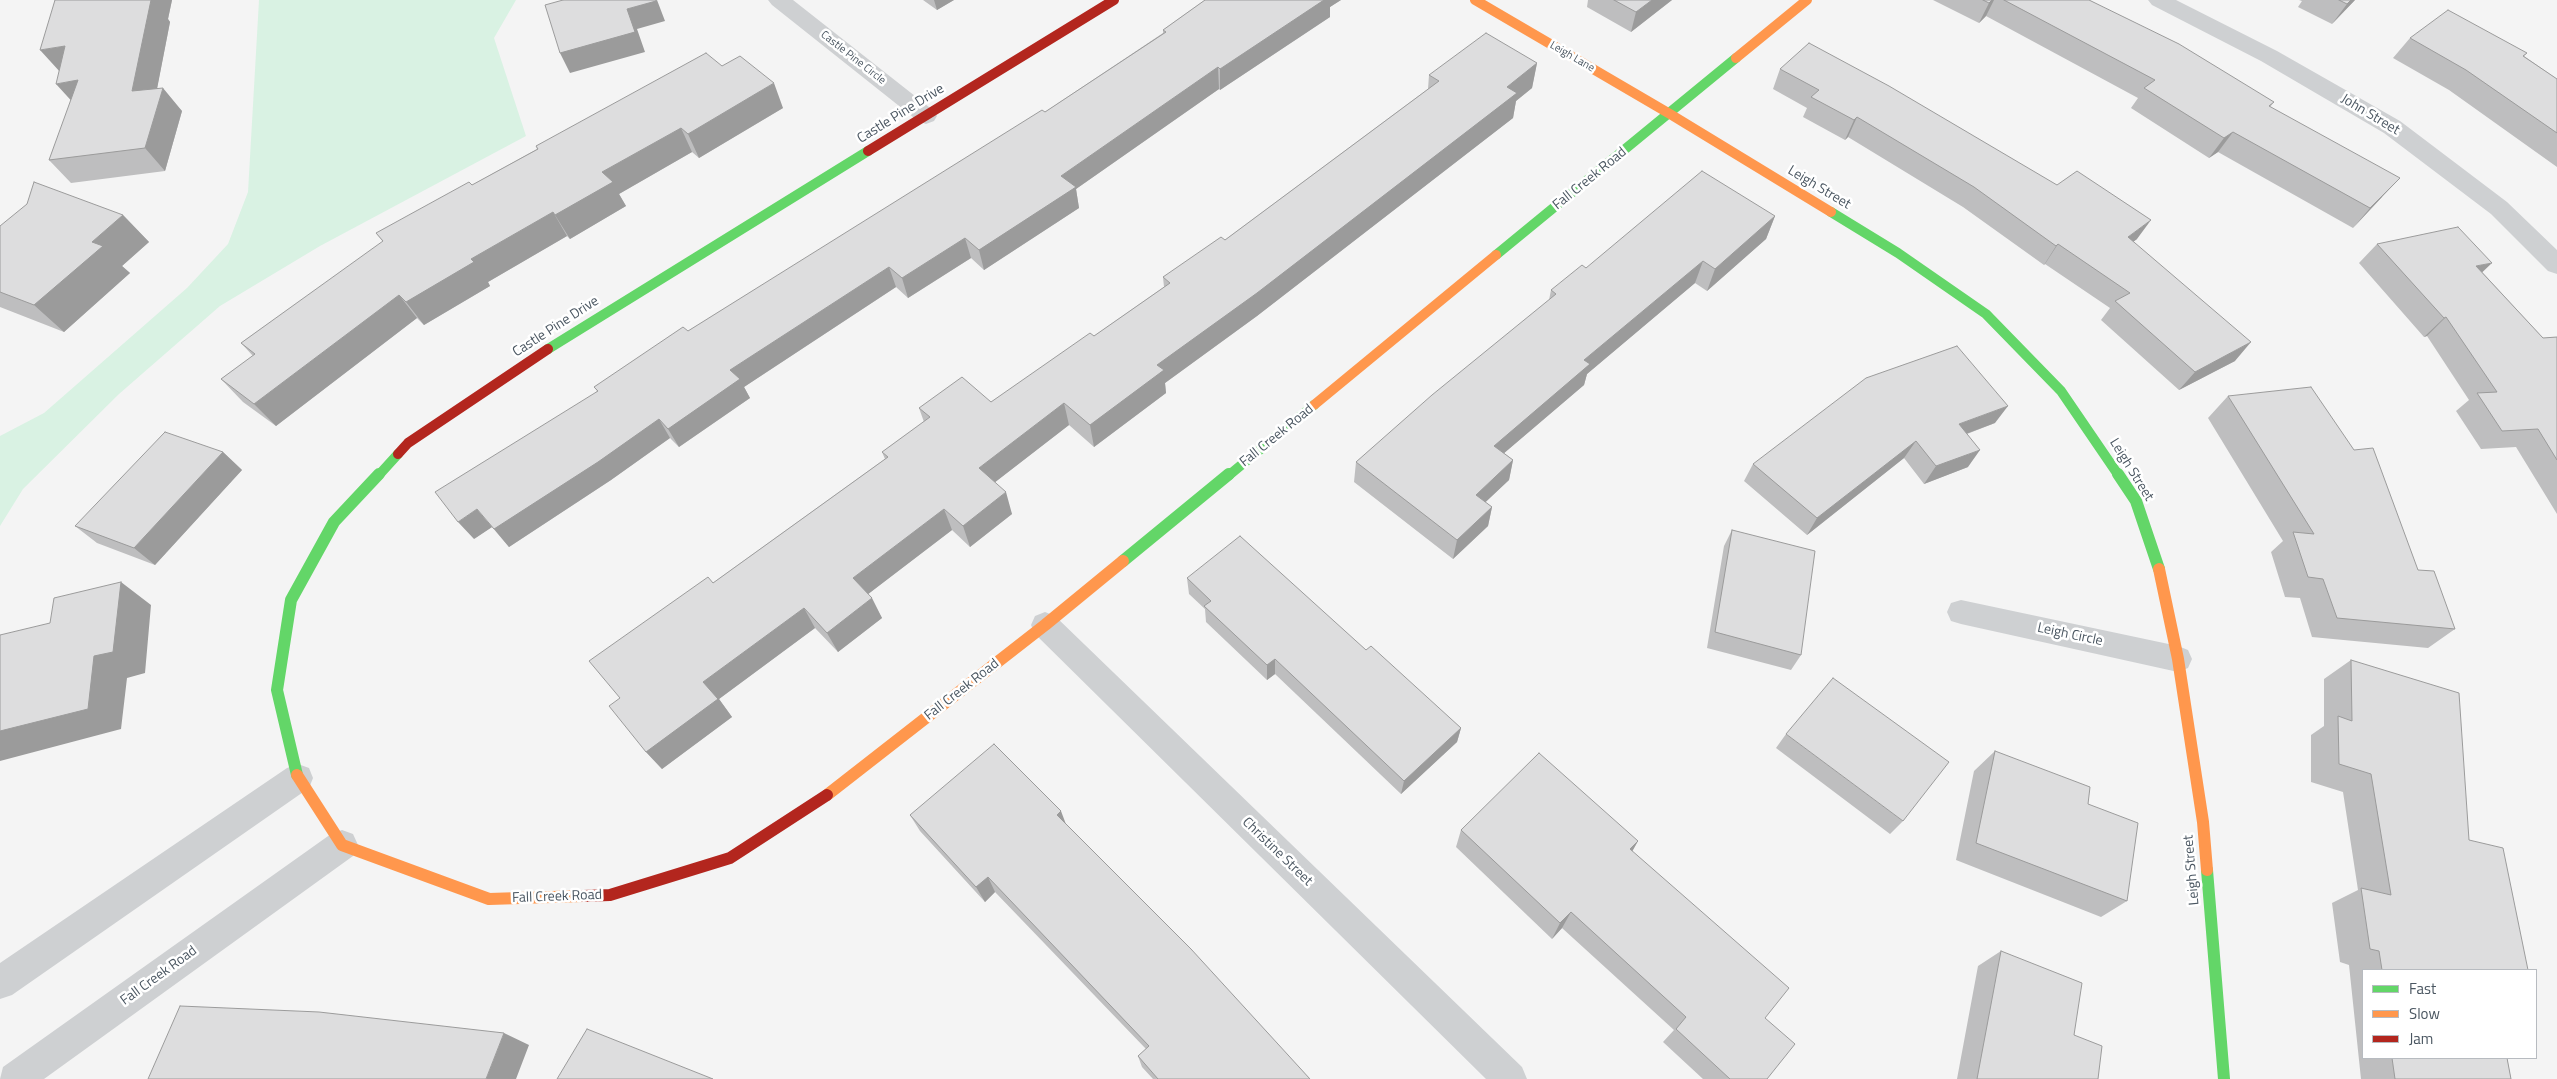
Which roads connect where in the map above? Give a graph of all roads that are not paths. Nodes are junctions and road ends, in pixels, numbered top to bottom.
1 (779, 0) edge
2 (1114, 0) edge
3 (1475, 0) edge
4 (1807, 0) edge
5 (2158, 0) edge
6 (1670, 114) junction
7 (926, 116) junction
8 (2557, 265) edge
9 (1961, 612) dead end
10 (1045, 625) junction
11 (2178, 659) junction
12 (298, 778) junction
13 (342, 845) junction
14 (0, 983) edge
15 (15, 1079) edge
16 (1510, 1079) edge
17 (2224, 1079) edge

1 - 7 street, Castle Pine Circle
2 - 7 street, Castle Pine Drive
3 - 6 street, Leigh Lane
4 - 6 street, Fall Creek Road
5 - 8 street, John Street
6 - 10 street, Fall Creek Road
6 - 11 street, Leigh Street
7 - 12 street, Castle Pine Drive
9 - 11 street, Leigh Circle
10 - 13 street, Fall Creek Road
10 - 16 street, Christine Street
11 - 17 street, Leigh Street
12 - 13 street, Castle Pine Drive
12 - 14 street
13 - 15 street, Fall Creek Road

